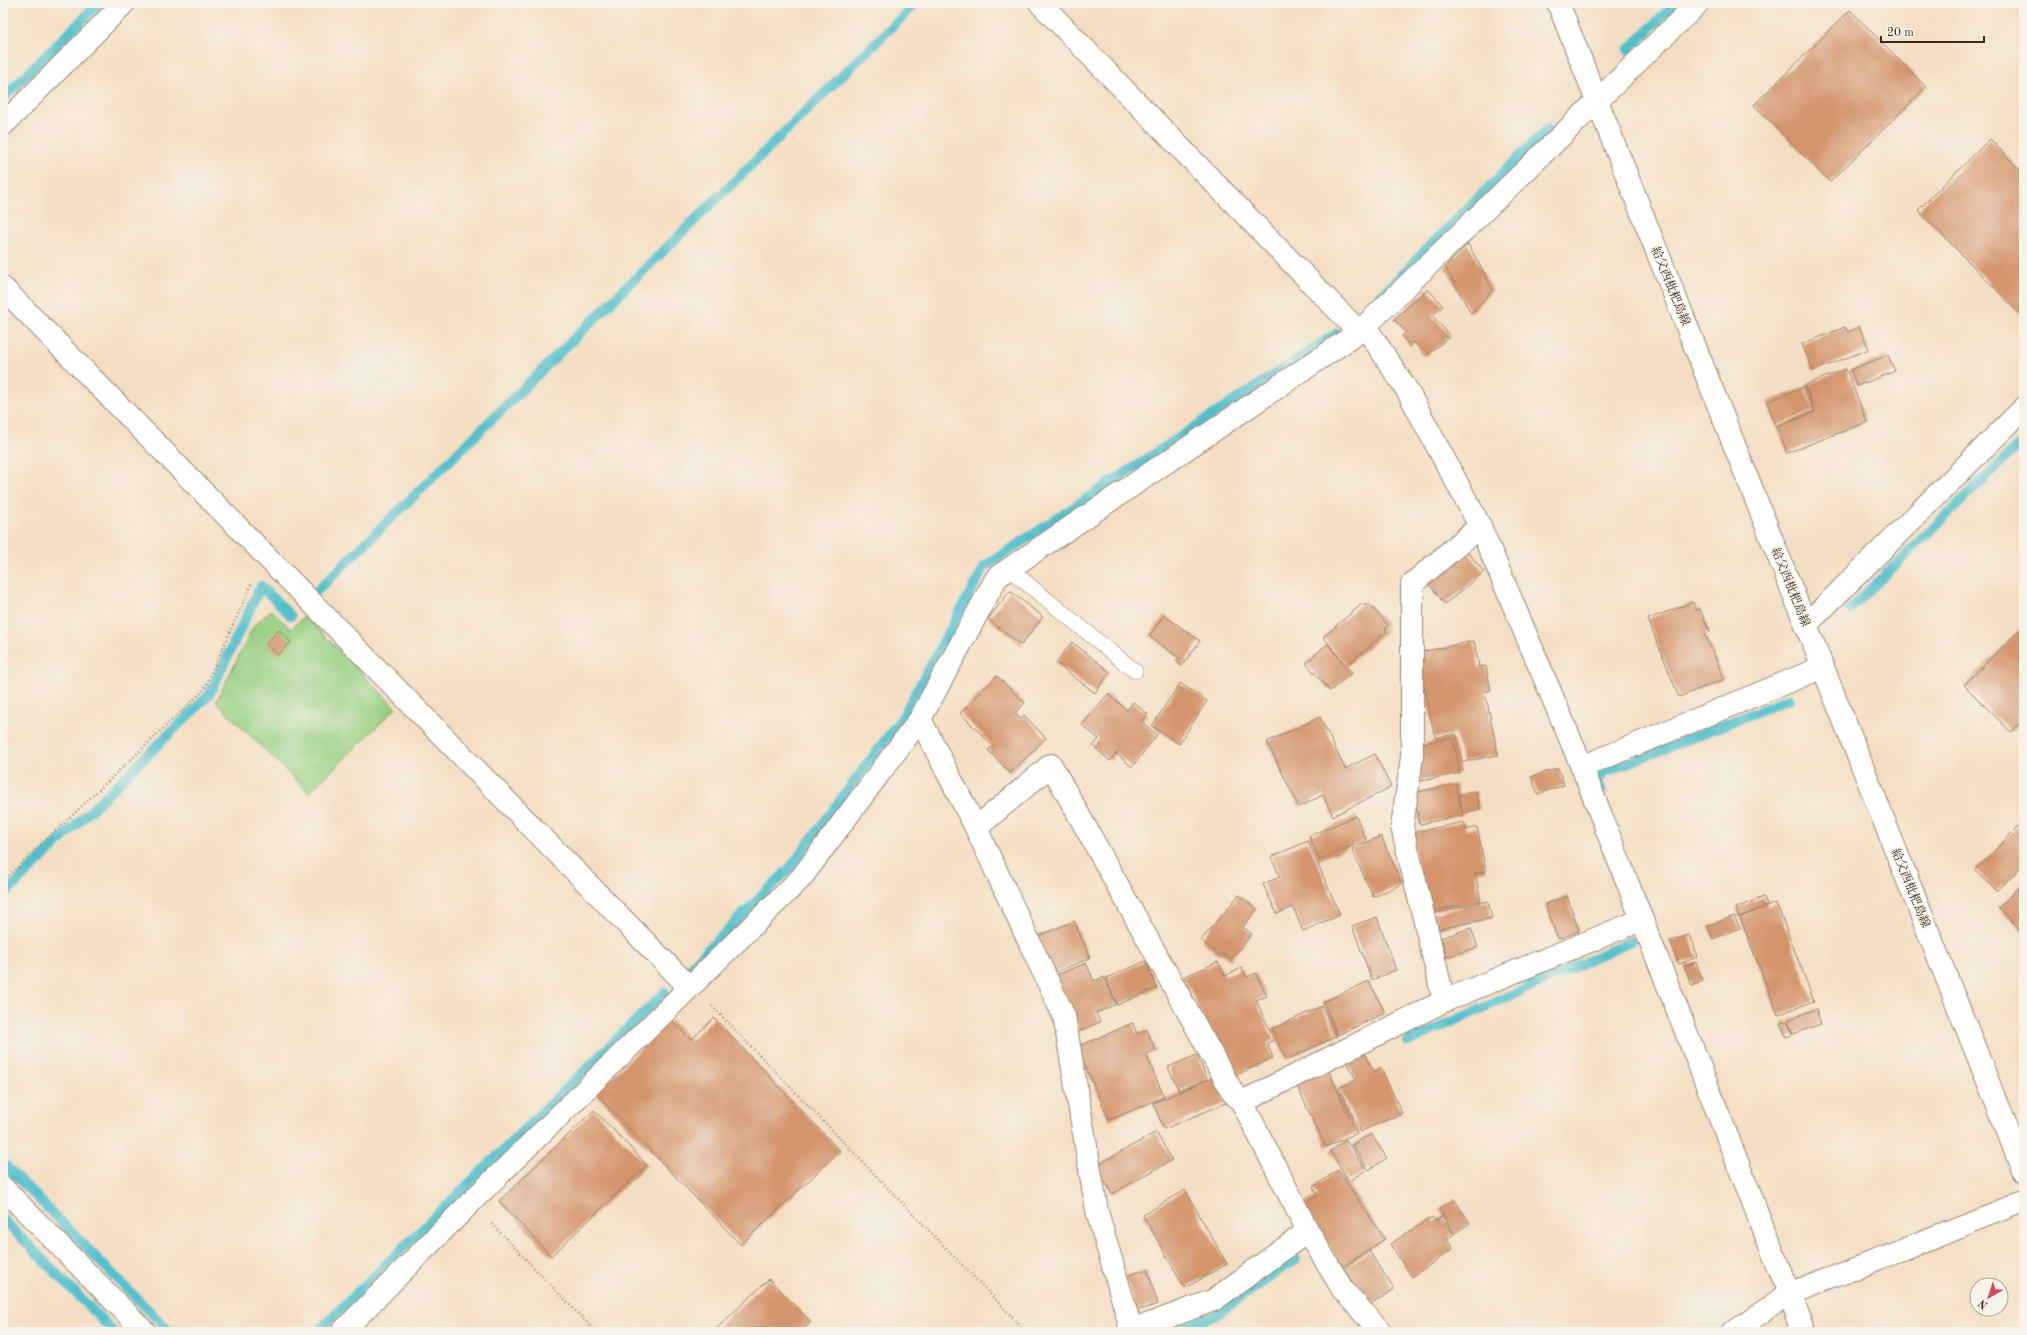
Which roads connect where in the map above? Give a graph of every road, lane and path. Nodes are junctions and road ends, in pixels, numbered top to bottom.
1 (124, 3) edge
2 (1040, 3) edge
3 (1558, 3) edge
4 (1698, 3) edge
5 (1598, 101) junction
6 (3, 125) edge
7 (3, 288) edge
8 (1362, 329) junction
9 (2024, 408) edge
10 (1480, 526) junction
11 (264, 555) junction
12 (1009, 569) junction
13 (1806, 625) junction
14 (1823, 667) junction
15 (1135, 670) dead end
16 (920, 719) junction
17 (1582, 767) junction
18 (976, 828) junction
19 (3, 881) edge
20 (1641, 920) junction
21 (690, 986) junction
22 (1444, 1000) junction
23 (1242, 1102) junction
24 (2024, 1172) edge
25 (3, 1188) edge
26 (471, 1202) junction
27 (2024, 1202) edge
28 (1308, 1231) junction
29 (1789, 1294) junction
30 (1131, 1331) edge
31 (145, 1332) edge
32 (342, 1332) edge
33 (596, 1332) edge
34 (1027, 1332) edge
35 (1381, 1332) edge
36 (1734, 1332) edge
37 (1804, 1332) edge

1 - 6 street
2 - 8 street
3 - 5 street, 給父西枇杷島線
4 - 5 street
5 - 8 street
5 - 13 street, 給父西枇杷島線
7 - 11 street
8 - 10 street
8 - 12 street
9 - 13 street
10 - 17 street
10 - 22 street
11 - 19 path
11 - 21 street
12 - 15 lane
12 - 16 street
13 - 14 street, 給父西枇杷島線
14 - 17 street
14 - 24 street, 給父西枇杷島線
16 - 18 street
16 - 21 street
17 - 20 street
18 - 23 street
18 - 30 street
20 - 22 street
20 - 29 street
21 - 26 street
21 - 34 path
22 - 23 street
23 - 28 street
25 - 31 street
26 - 32 street
26 - 33 path
27 - 29 street
28 - 30 street
28 - 35 street
29 - 36 street
29 - 37 street

